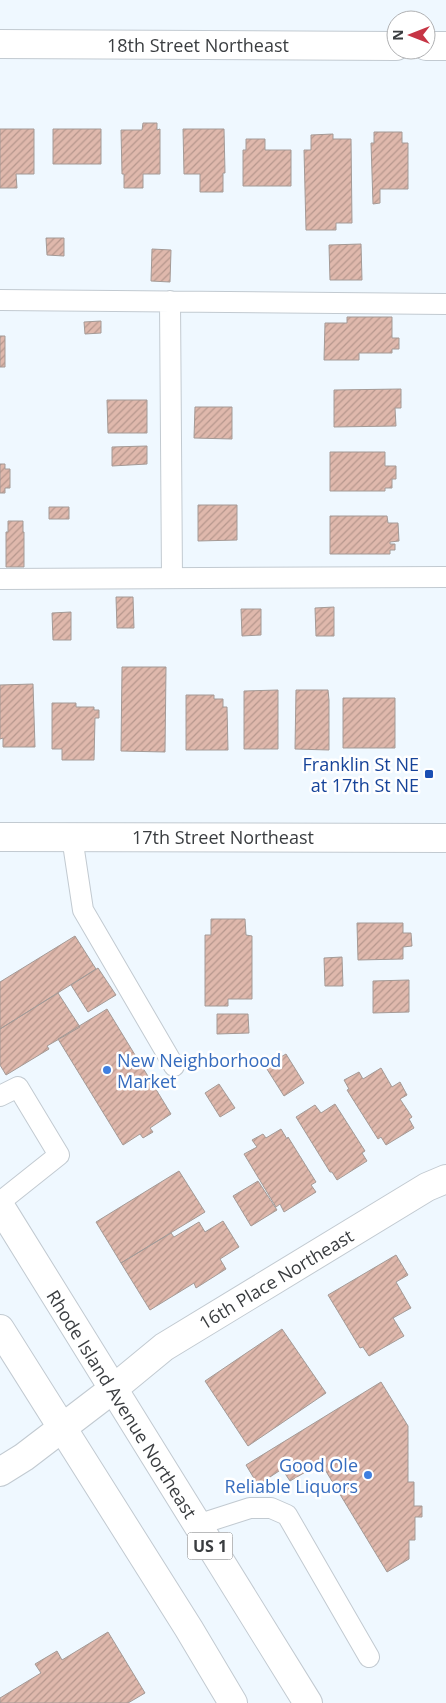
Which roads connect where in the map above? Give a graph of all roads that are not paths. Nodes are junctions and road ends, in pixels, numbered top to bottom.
1 (0, 44) edge
2 (386, 46) edge
3 (0, 300) edge
4 (170, 301) junction
5 (446, 304) edge
6 (446, 577) edge
7 (172, 578) junction
8 (0, 579) edge
9 (0, 837) edge
10 (72, 837) junction
11 (446, 838) edge
12 (174, 1066) dead end
13 (0, 1096) edge
14 (446, 1179) edge
15 (0, 1202) edge
16 (0, 1206) edge
17 (0, 1329) edge
18 (113, 1389) junction
19 (61, 1428) junction
20 (0, 1472) edge
21 (197, 1525) junction
22 (369, 1657) dead end
23 (233, 1703) edge
24 (308, 1703) edge

1 - 2 street, 18th Street Northeast
3 - 4 lane
4 - 5 lane
4 - 7 lane
6 - 7 lane
7 - 8 lane
9 - 10 street, 17th Street Northeast
10 - 11 street, 17th Street Northeast
10 - 12 lane
13 - 15 lane
14 - 18 street, 16th Place Northeast
16 - 18 street, Rhode Island Avenue Northeast / US 1
17 - 19 street
18 - 19 street, 16th Place Northeast
18 - 21 street, Rhode Island Avenue Northeast / US 1
19 - 20 street, 16th Place Northeast
19 - 23 street
21 - 22 lane
21 - 24 street, Rhode Island Avenue Northeast / US 1

